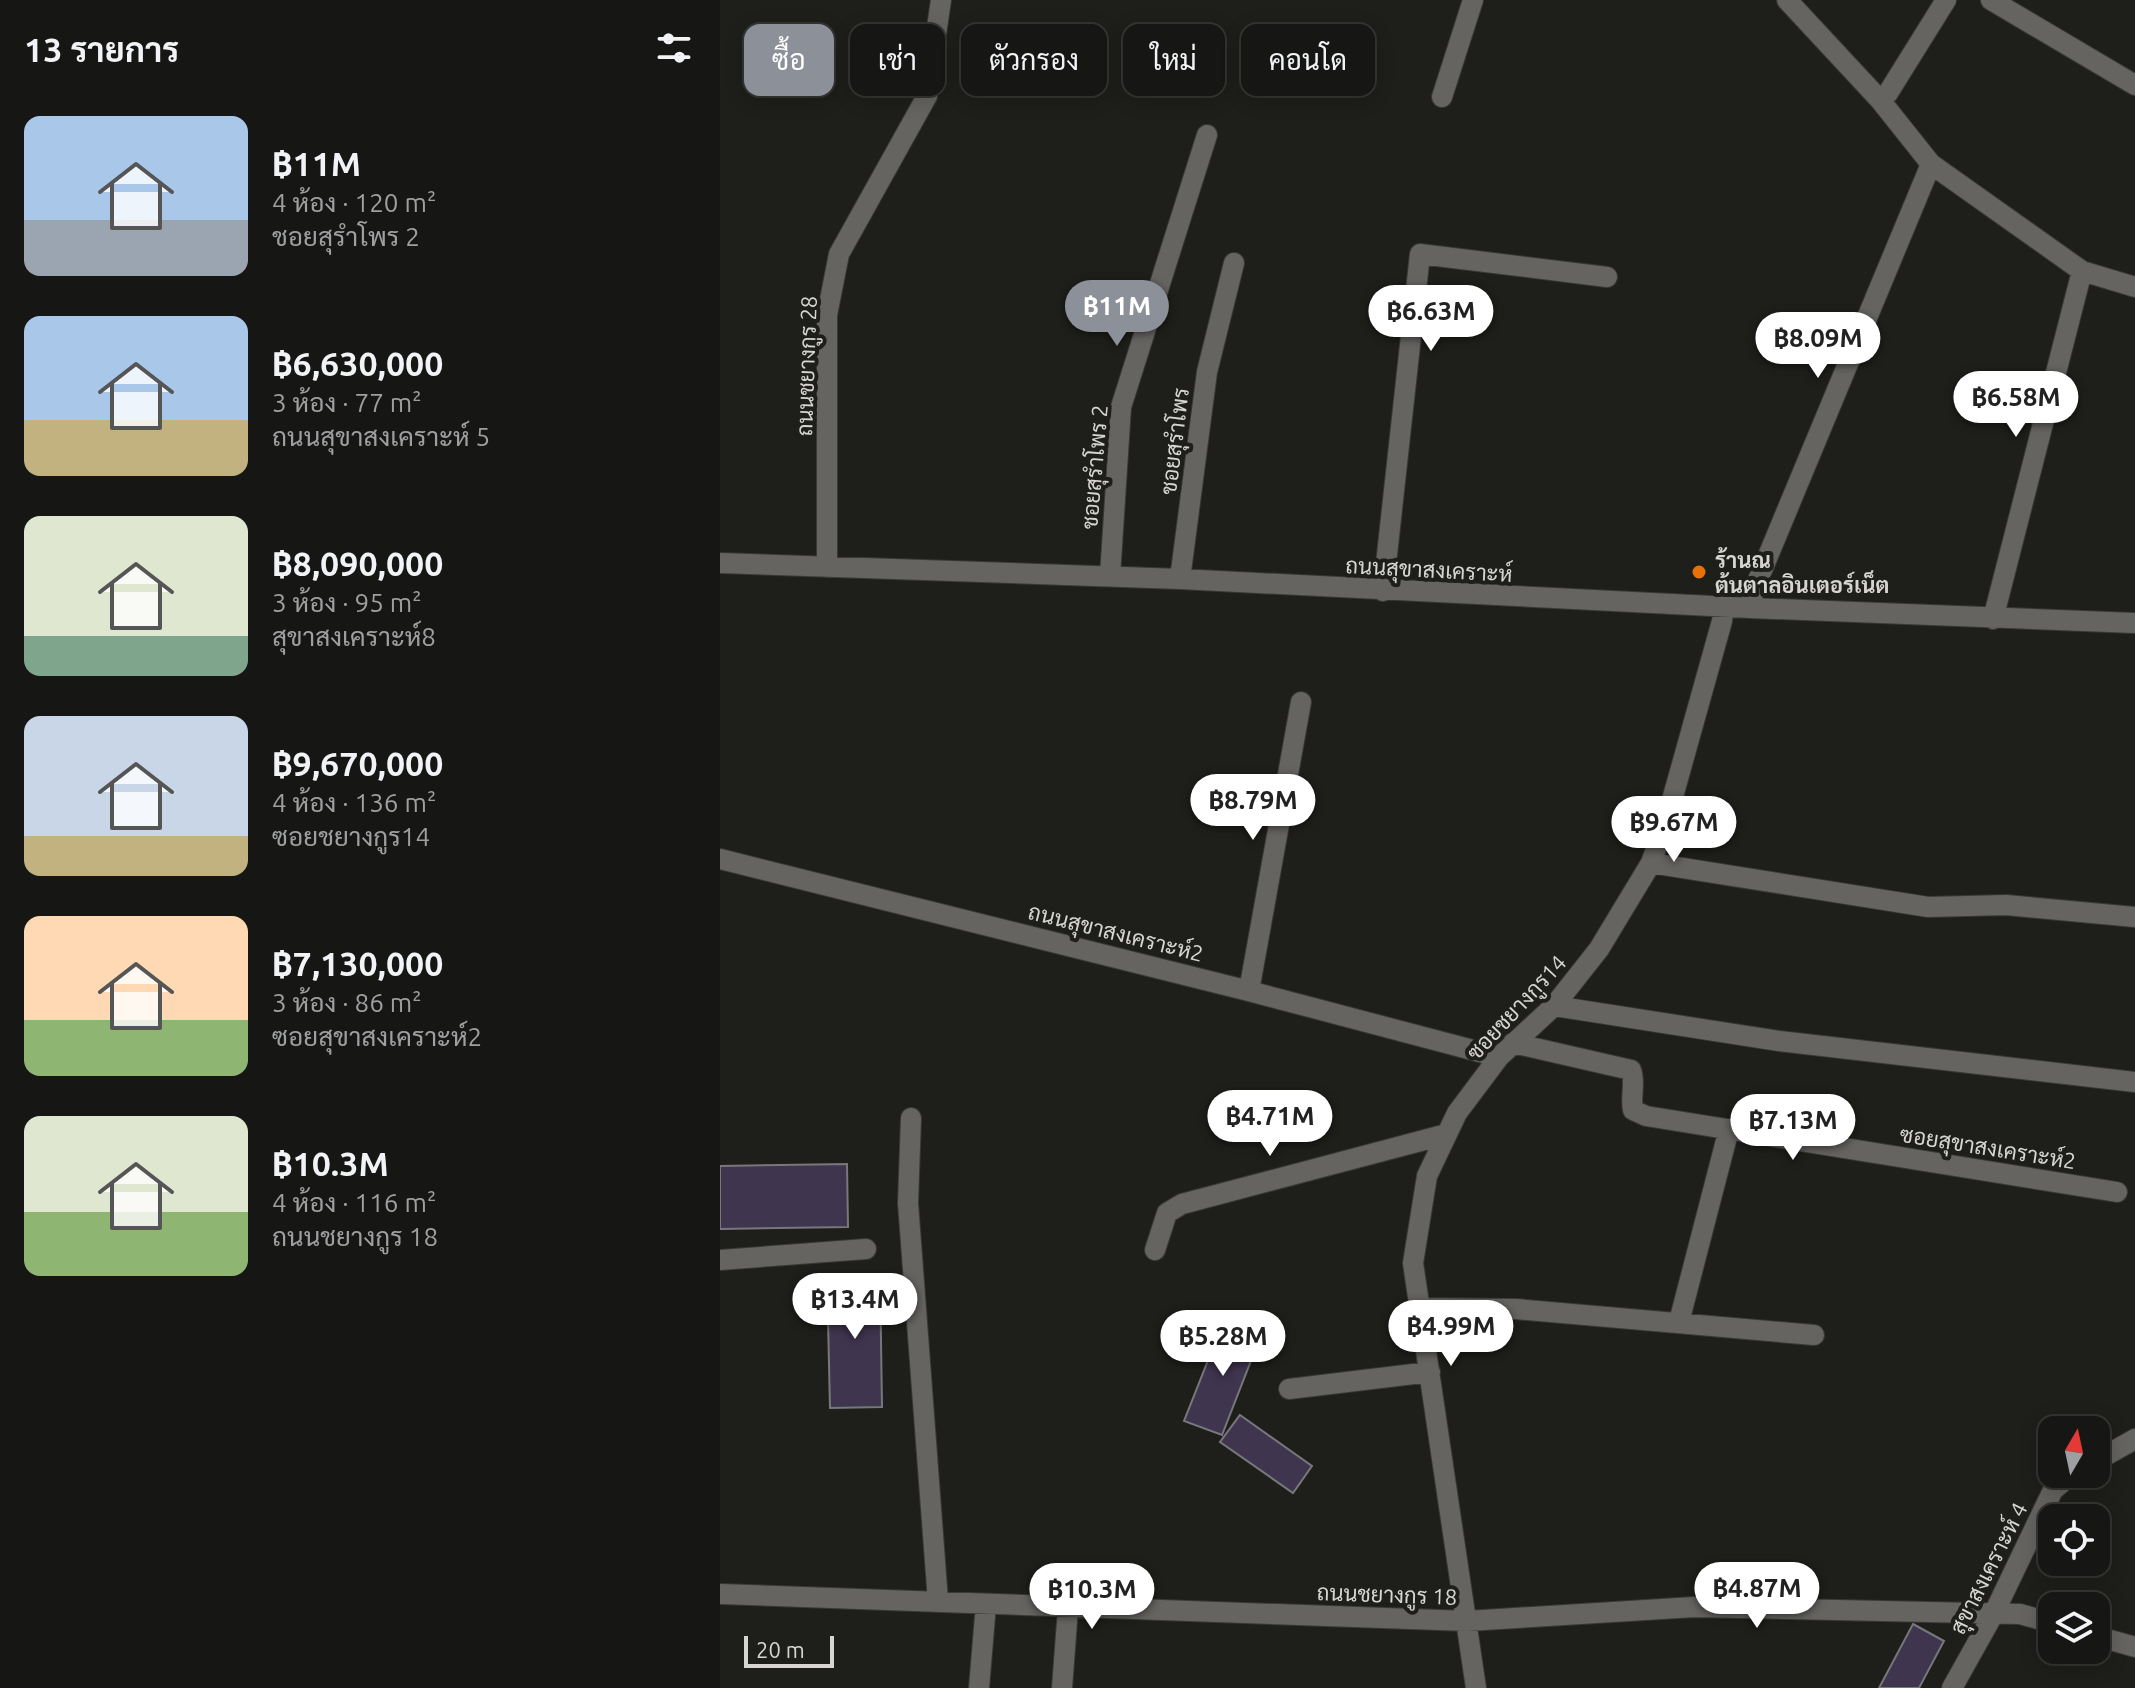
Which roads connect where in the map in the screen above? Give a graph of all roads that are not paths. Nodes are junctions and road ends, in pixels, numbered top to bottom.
1 (941, 0) edge
2 (1473, 0) edge
3 (1787, 0) edge
4 (1946, 0) edge
5 (1991, 0) edge
6 (2135, 85) edge
7 (1442, 97) dead end
8 (1880, 100) junction
9 (1207, 135) dead end
10 (1931, 164) junction
11 (1234, 263) dead end
12 (2082, 271) junction
13 (1607, 277) dead end
14 (2135, 287) edge
15 (720, 563) edge
16 (827, 567) junction
17 (1110, 576) junction
18 (1180, 579) junction
19 (1383, 591) junction
20 (1723, 607) junction
21 (1751, 608) junction
22 (1993, 619) junction
23 (2135, 623) edge
24 (1301, 702) dead end
25 (720, 859) edge
26 (1651, 863) junction
27 (2135, 917) edge
28 (1249, 991) junction
29 (1554, 1006) junction
30 (1506, 1050) junction
31 (2135, 1082) edge
32 (911, 1118) dead end
33 (1729, 1129) junction
34 (1447, 1134) junction
35 (2117, 1192) dead end
36 (866, 1249) dead end
37 (1155, 1250) dead end
38 (720, 1260) edge
39 (1420, 1308) junction
40 (1679, 1322) junction
41 (1814, 1335) dead end
42 (1430, 1372) junction
43 (1289, 1389) dead end
44 (2135, 1439) edge
45 (2110, 1453) edge
46 (2055, 1488) edge
47 (720, 1594) edge
48 (938, 1601) junction
49 (986, 1604) junction
50 (1068, 1608) junction
51 (1994, 1613) junction
52 (2038, 1619) edge
53 (1467, 1621) junction
54 (2110, 1640) edge
55 (2135, 1647) edge
56 (979, 1688) edge
57 (1062, 1688) edge
58 (1476, 1688) edge
59 (1952, 1688) edge

1 - 16 street, ถนนชยางกูร 28
2 - 7 street
3 - 8 street
4 - 8 street
5 - 6 street
8 - 10 street
9 - 17 street, ชอยสุรำโพร 2
10 - 12 street
10 - 21 street
11 - 18 street, ชอยสุรำโพร
12 - 14 street
12 - 22 street
13 - 19 street
15 - 16 street, ถนนสุขาสงเคราะห์
16 - 17 street, ถนนสุขาสงเคราะห์
17 - 18 street, ถนนสุขาสงเคราะห์
18 - 19 street, ถนนสุขาสงเคราะห์
19 - 20 street, ถนนสุขาสงเคราะห์
20 - 21 street, ถนนสุขาสงเคราะห์
20 - 26 street, ซอยชยางกูร14
21 - 22 street, ถนนสุขาสงเคราะห์
22 - 23 street, ถนนสุขาสงเคราะห์
24 - 28 street
25 - 28 street, ถนนสุขาสงเคราะห์2
26 - 27 street
26 - 29 street, ซอยชยางกูร14
28 - 30 street, ถนนสุขาสงเคราะห์2
29 - 30 street, ซอยชยางกูร14
29 - 31 street
30 - 33 street, ซอยสุขาสงเคราะห์2
30 - 34 street, ซอยชยางกูร14
32 - 48 street
33 - 35 street, ซอยสุขาสงเคราะห์2
33 - 40 street
34 - 37 street
34 - 39 street, ซอยชยางกูร14
36 - 38 street
39 - 40 street
39 - 42 street, ซอยชยางกูร14
40 - 41 street
42 - 43 street
42 - 53 street, ซอยชยางกูร14
44 - 45 street
46 - 51 street, สุขาสงเคราะห์ 4
47 - 48 street, ถนนชยางกูร 18
48 - 49 street, ถนนชยางกูร 18
49 - 50 street, ถนนชยางกูร 18
49 - 56 street
50 - 53 street, ถนนชยางกูร 18
50 - 57 street
51 - 52 street, ถนนชยางกูร 18
51 - 53 street, ถนนชยางกูร 18
51 - 59 street, สุขาสงเคราะห์ 4
53 - 58 street, ซอยชยางกูร14
54 - 55 street

